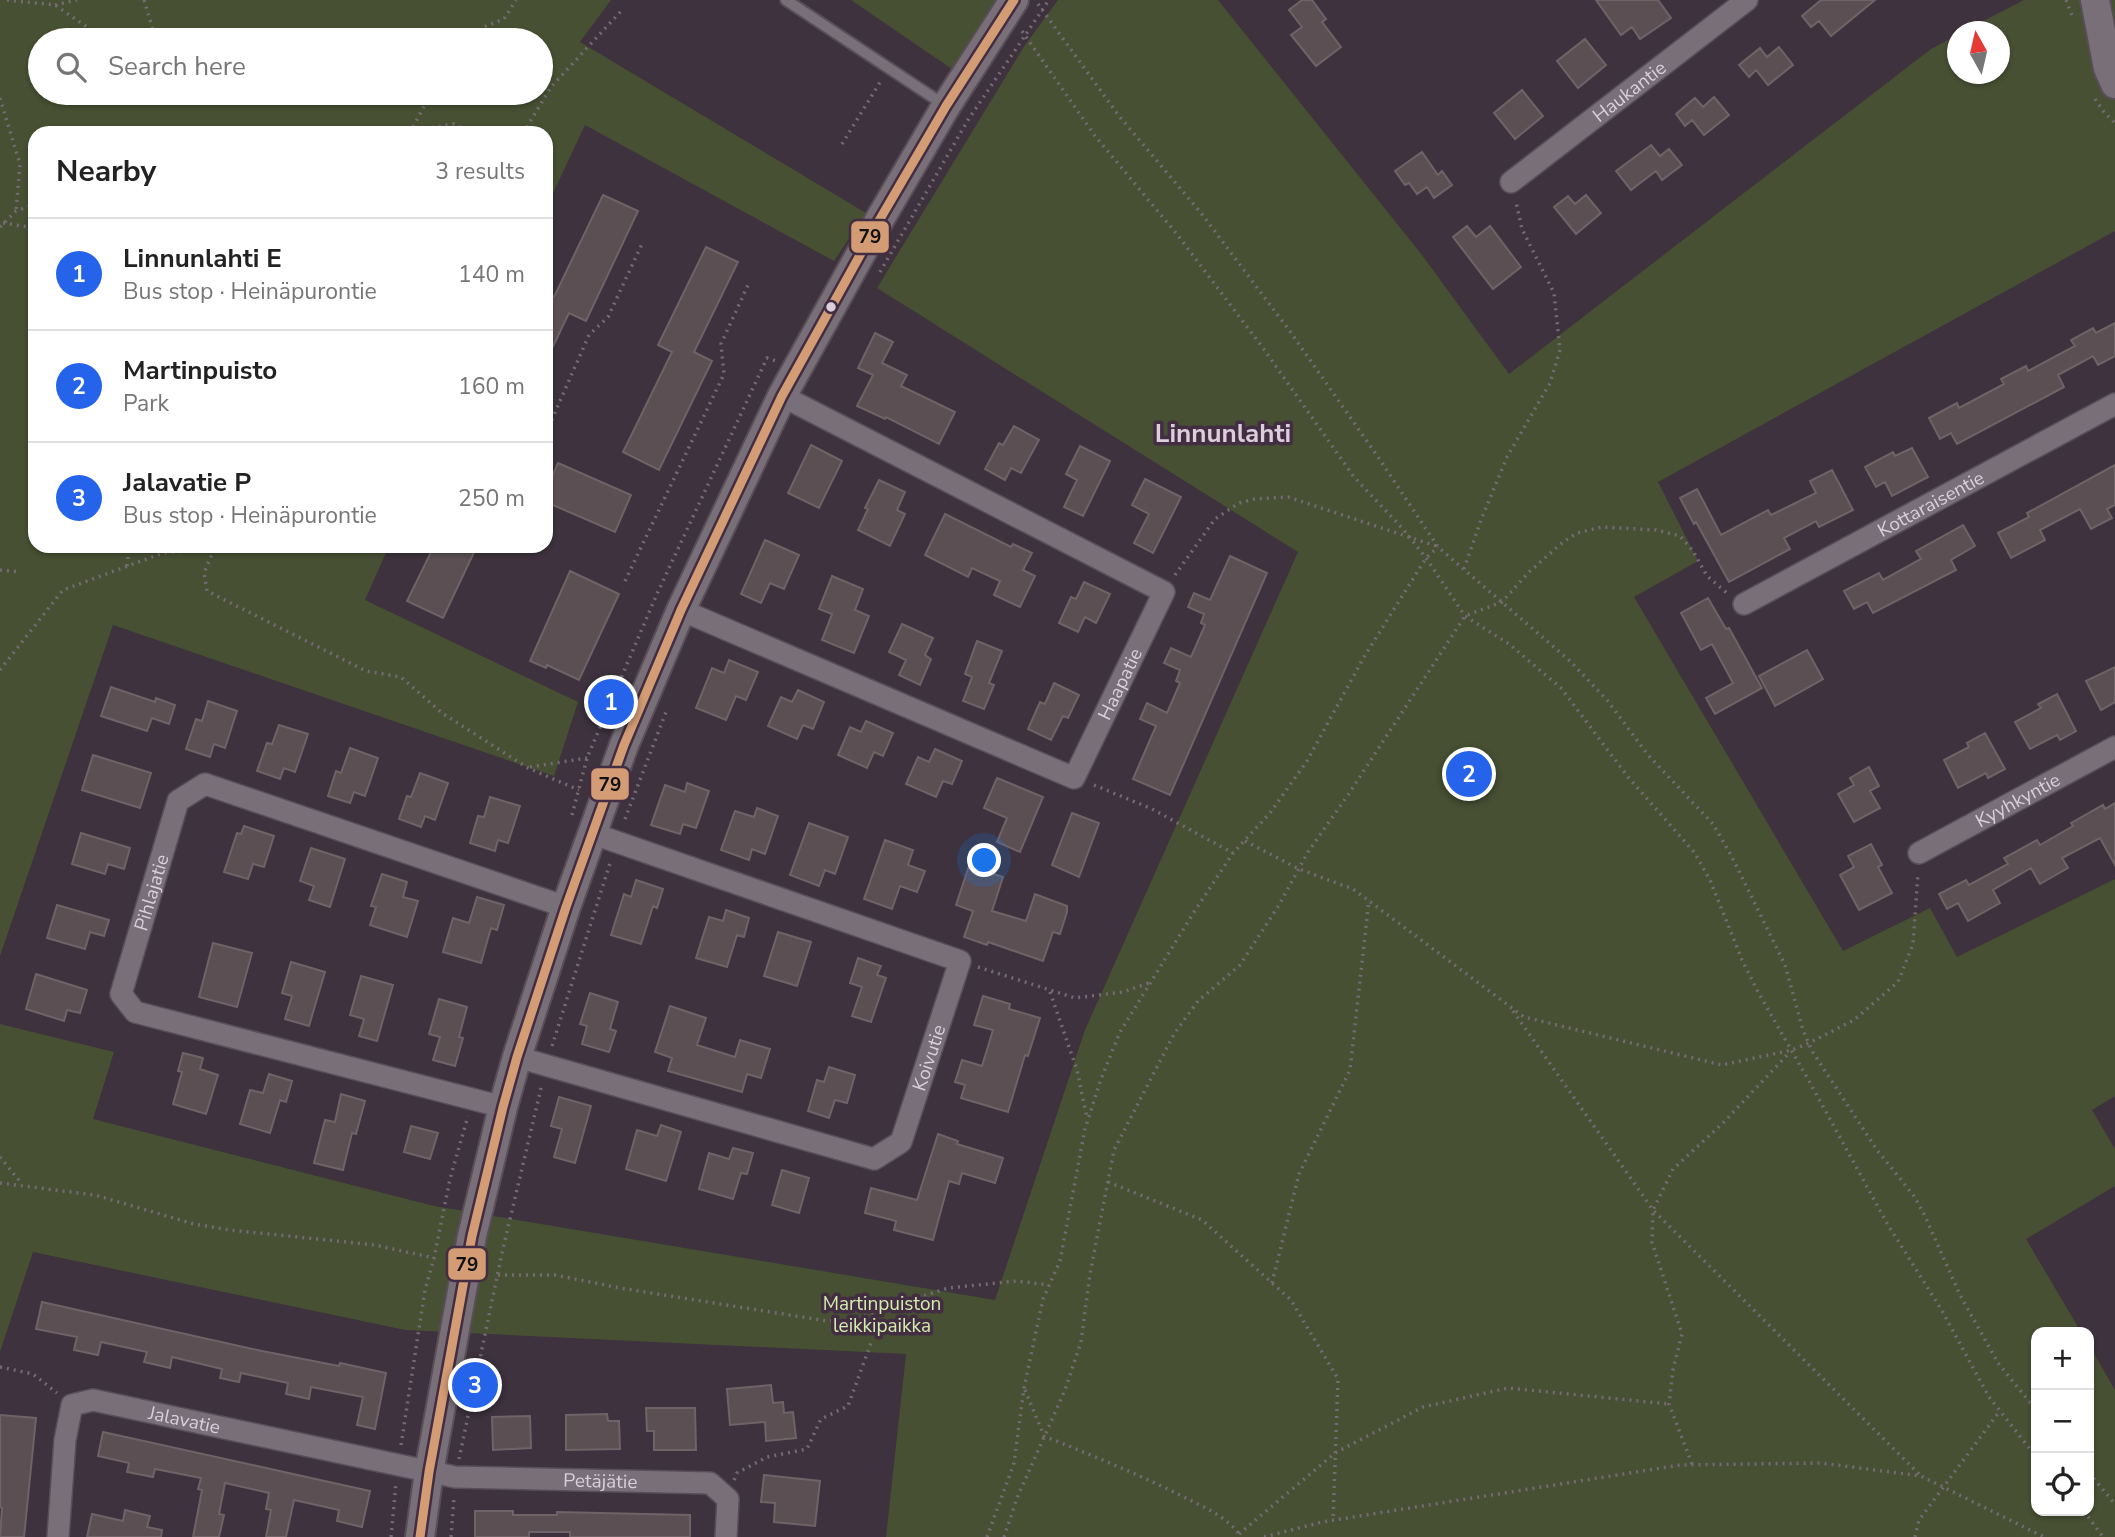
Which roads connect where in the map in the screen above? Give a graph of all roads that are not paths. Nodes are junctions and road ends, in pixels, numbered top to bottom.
1 (786, 0) edge
2 (1014, 0) edge
3 (1747, 0) edge
4 (2095, 0) edge
5 (2115, 84) edge
6 (946, 106) junction
7 (1511, 182) road end
8 (782, 396) junction
9 (2115, 404) edge
10 (1745, 604) road end
11 (681, 610) junction
12 (2115, 747) edge
13 (604, 838) junction
14 (1919, 853) road end
15 (566, 907) junction
16 (517, 1057) junction
17 (503, 1107) junction
18 (442, 1475) junction
19 (58, 1537) edge
20 (419, 1537) edge
21 (726, 1537) edge

1 - 6 lane
2 - 6 street
3 - 7 street, Haukantie
4 - 5 street
6 - 8 street
8 - 11 street
8 - 11 street, Haapatie
9 - 10 street, Kottaraisentie
11 - 13 street
12 - 14 street, Kyyhkyntie
13 - 15 street
13 - 16 street, Koivutie
15 - 16 street
15 - 17 street, Pihlajatie
16 - 17 street
17 - 18 street
18 - 19 street, Jalavatie
18 - 20 street
18 - 21 street, Petäjätie

